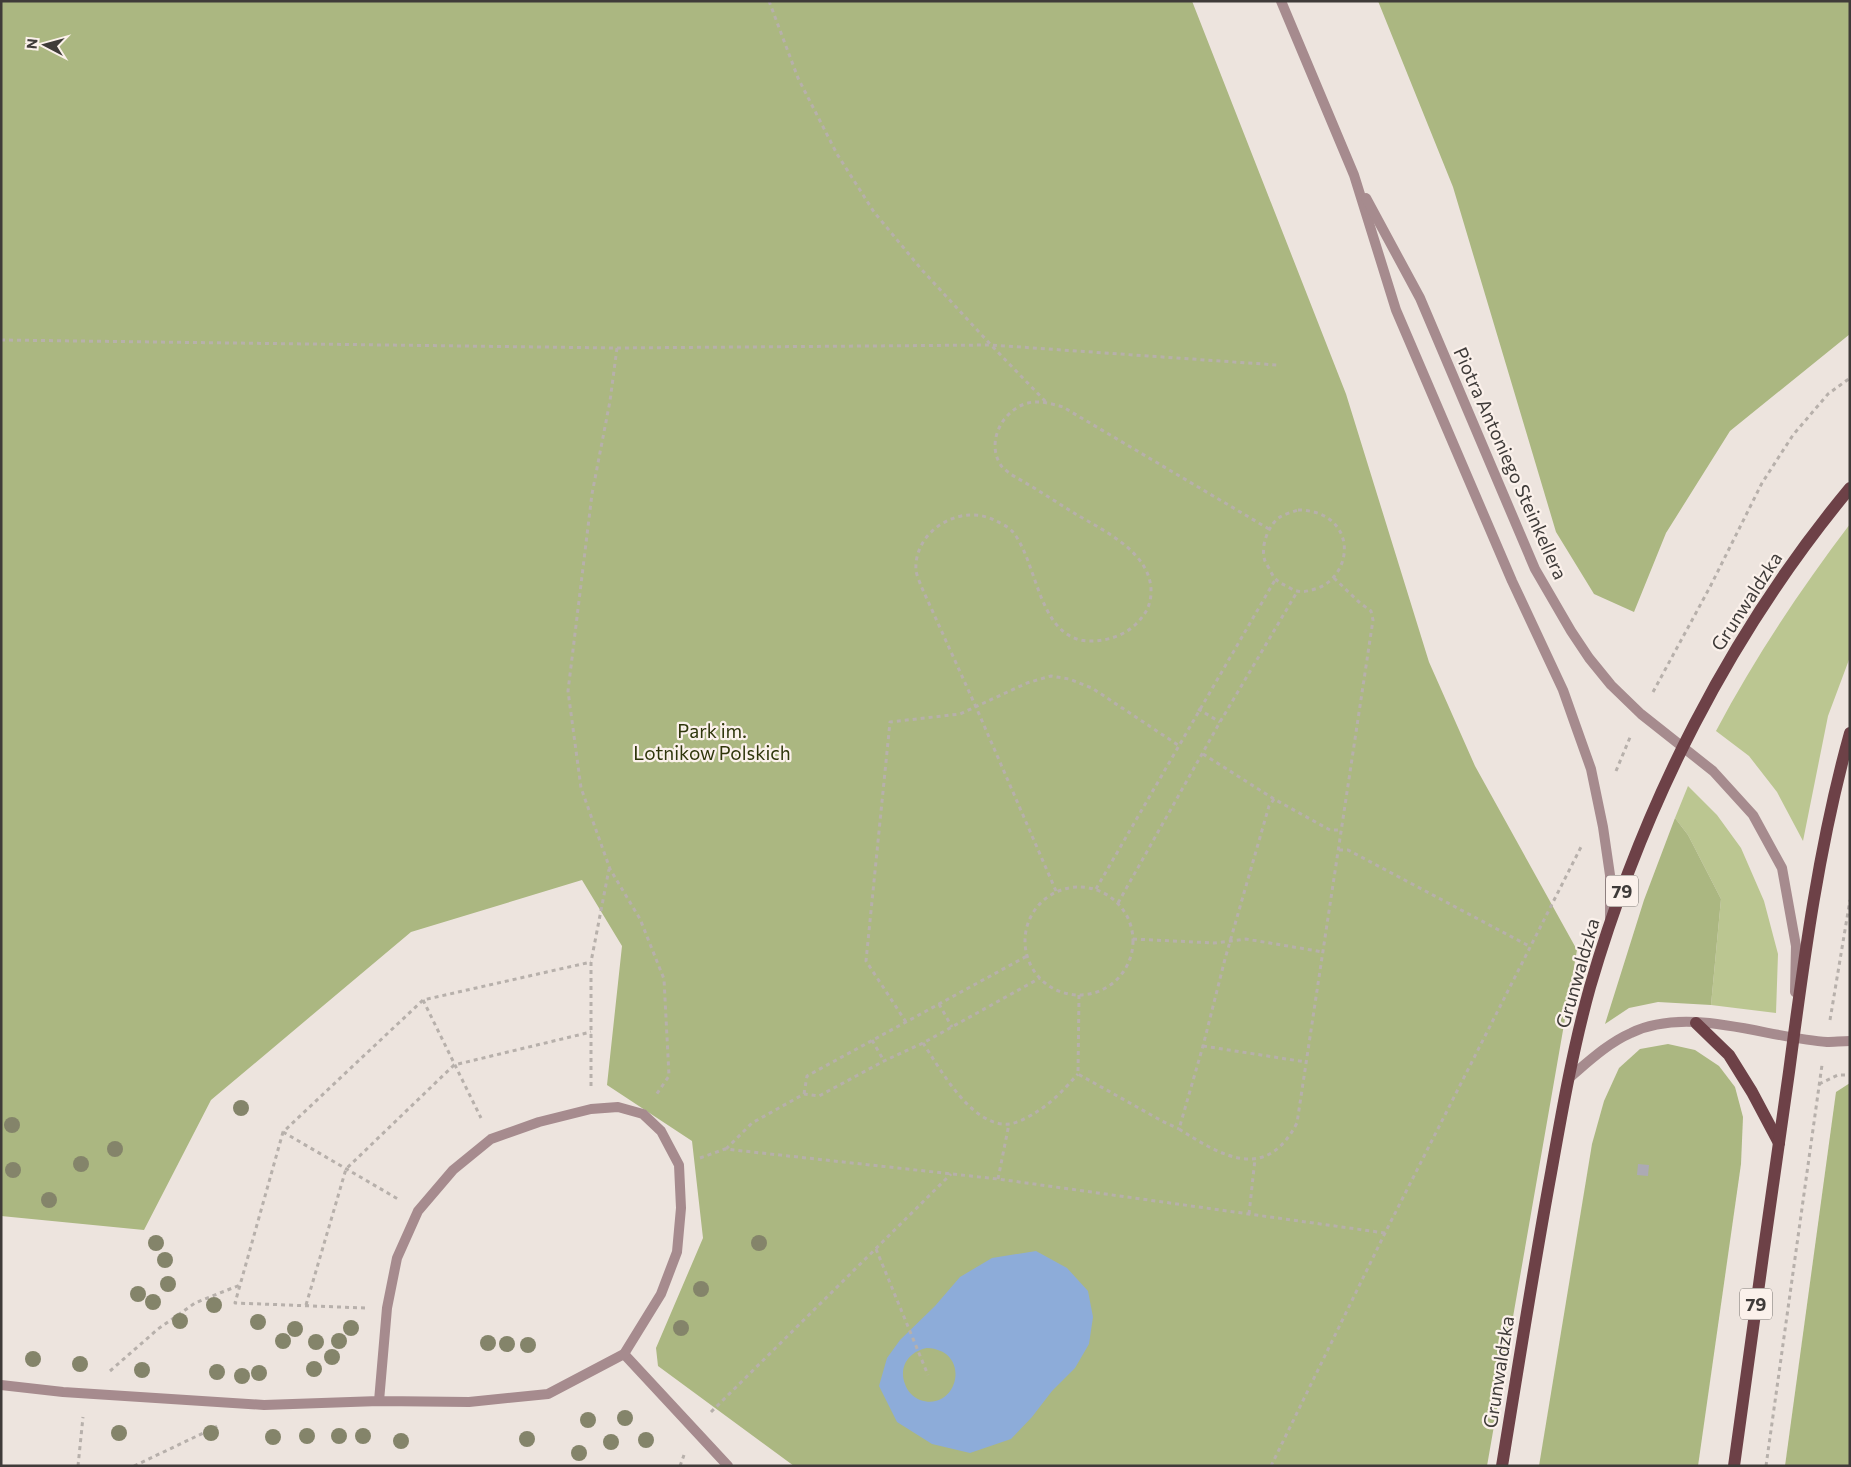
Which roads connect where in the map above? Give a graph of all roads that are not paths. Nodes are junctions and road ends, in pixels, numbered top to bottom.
1 (1281, 1) edge
2 (1354, 175) junction
3 (1850, 488) edge
4 (1850, 733) edge
5 (1682, 747) junction
6 (1609, 927) junction
7 (1696, 1023) junction
8 (1794, 1031) junction
9 (1850, 1041) edge
10 (1569, 1078) junction
11 (1779, 1142) junction
12 (624, 1354) junction
13 (1, 1385) edge
14 (379, 1401) junction
15 (728, 1466) edge
16 (1502, 1466) edge
17 (1734, 1466) edge

1 - 2 street, Piotra Antoniego Steinkellera
2 - 5 street, Piotra Antoniego Steinkellera
2 - 6 street, Piotra Antoniego Steinkellera
3 - 5 main road, Grunwaldzka / 79
4 - 8 main road, 79
5 - 6 main road, Grunwaldzka / 79
5 - 8 street, Piotra Antoniego Steinkellera
6 - 10 main road, Grunwaldzka / 79
7 - 8 street
7 - 10 street
7 - 11 main road
8 - 9 street
8 - 11 main road, 79
10 - 16 main road, Grunwaldzka / 79
11 - 17 main road, 79
12 - 14 street
12 - 14 street
12 - 15 street
13 - 14 street

